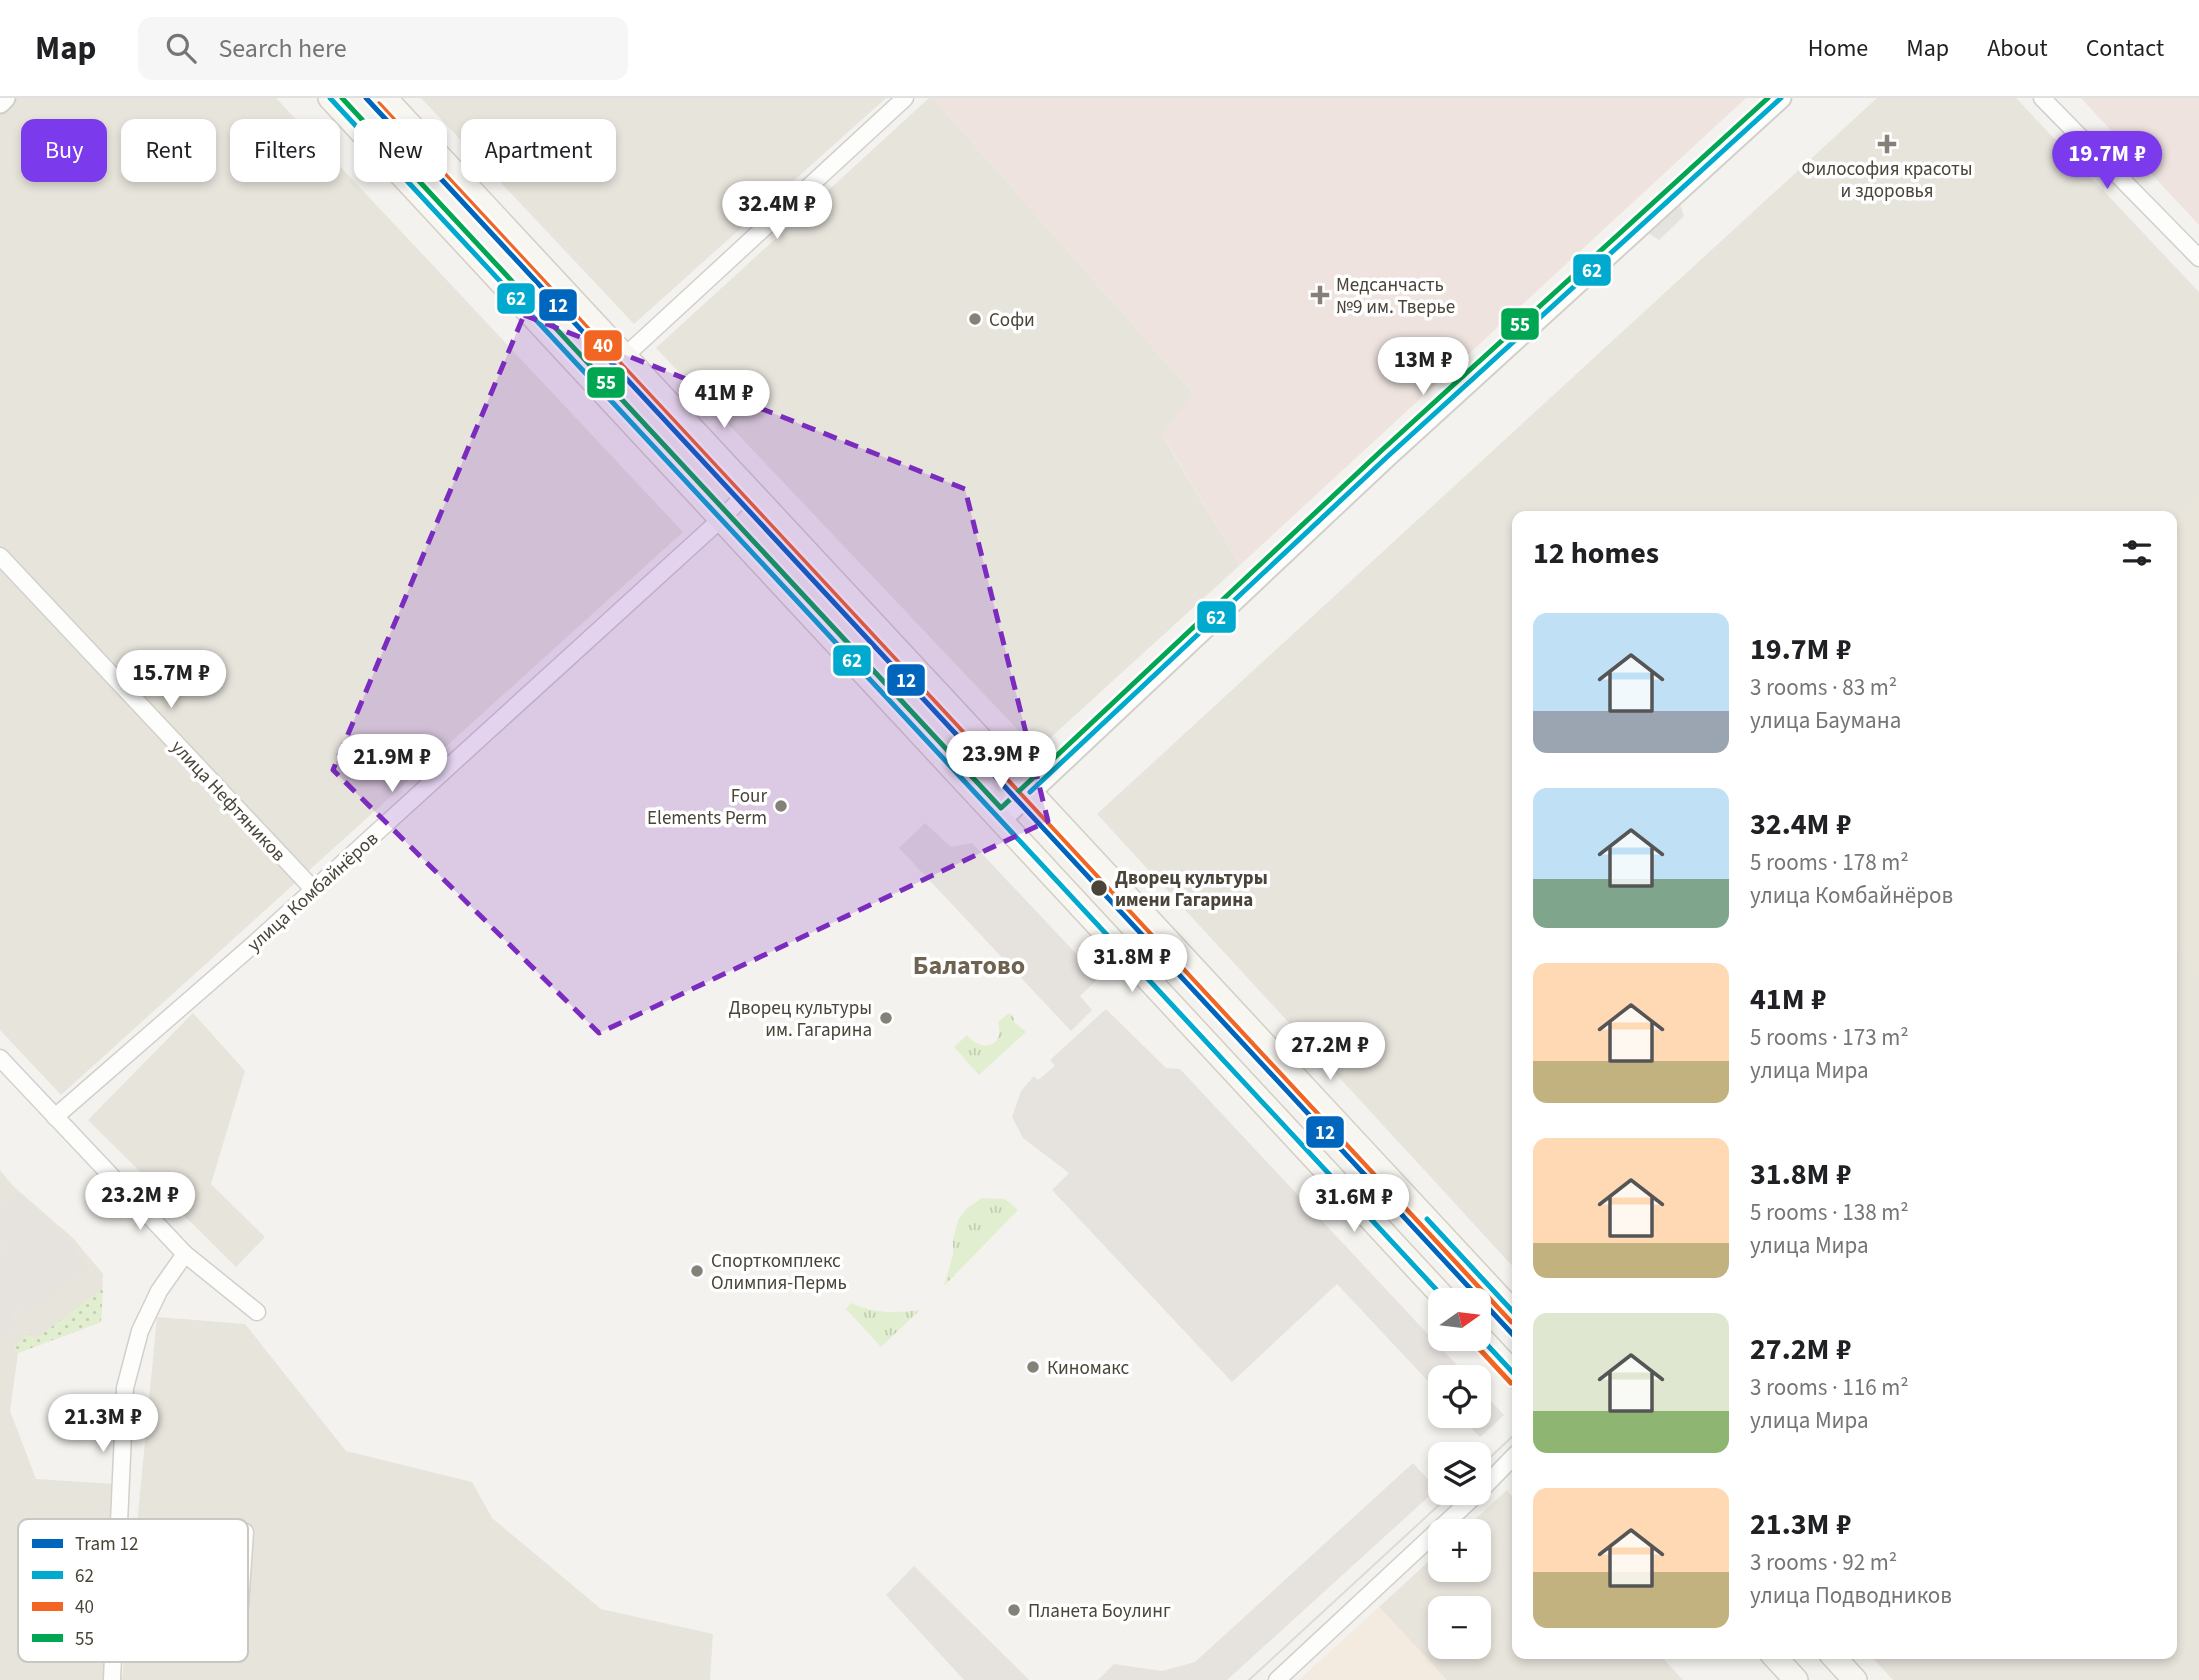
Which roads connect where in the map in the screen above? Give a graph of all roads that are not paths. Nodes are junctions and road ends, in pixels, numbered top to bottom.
1 (5, 98) edge
2 (330, 98) edge
3 (385, 98) edge
4 (905, 98) edge
5 (1781, 98) edge
6 (2042, 98) edge
7 (0, 103) edge
8 (2199, 258) edge
9 (625, 356) junction
10 (750, 490) junction
11 (721, 519) junction
12 (0, 556) edge
13 (1030, 792) junction
14 (1001, 820) junction
15 (314, 890) junction
16 (0, 1058) edge
17 (55, 1117) junction
18 (186, 1254) junction
19 (1435, 1288) edge
20 (1512, 1311) edge
21 (257, 1312) dead end
22 (1491, 1349) edge
23 (1512, 1372) edge
24 (1512, 1457) edge
25 (1491, 1480) edge
26 (1466, 1505) edge
27 (119, 1519) edge
28 (1777, 1659) edge
29 (1836, 1659) edge
30 (113, 1662) edge
31 (112, 1680) edge
32 (1276, 1680) edge
33 (1796, 1680) edge
34 (1855, 1680) edge

1 - 7 street
2 - 11 main road
3 - 9 main road
4 - 9 street
5 - 13 street
6 - 8 street
9 - 10 main road
10 - 11 street, улица Комбайнёров
10 - 13 main road
11 - 14 main road
11 - 15 street, улица Комбайнёров
12 - 15 street, улица Нефтяников
13 - 14 street
13 - 20 main road
14 - 19 main road
15 - 17 street, улица Комбайнёров
16 - 17 street
17 - 18 street
18 - 21 street
18 - 27 street
22 - 23 main road
24 - 25 street
26 - 32 street
28 - 33 main road
29 - 34 main road
30 - 31 street

